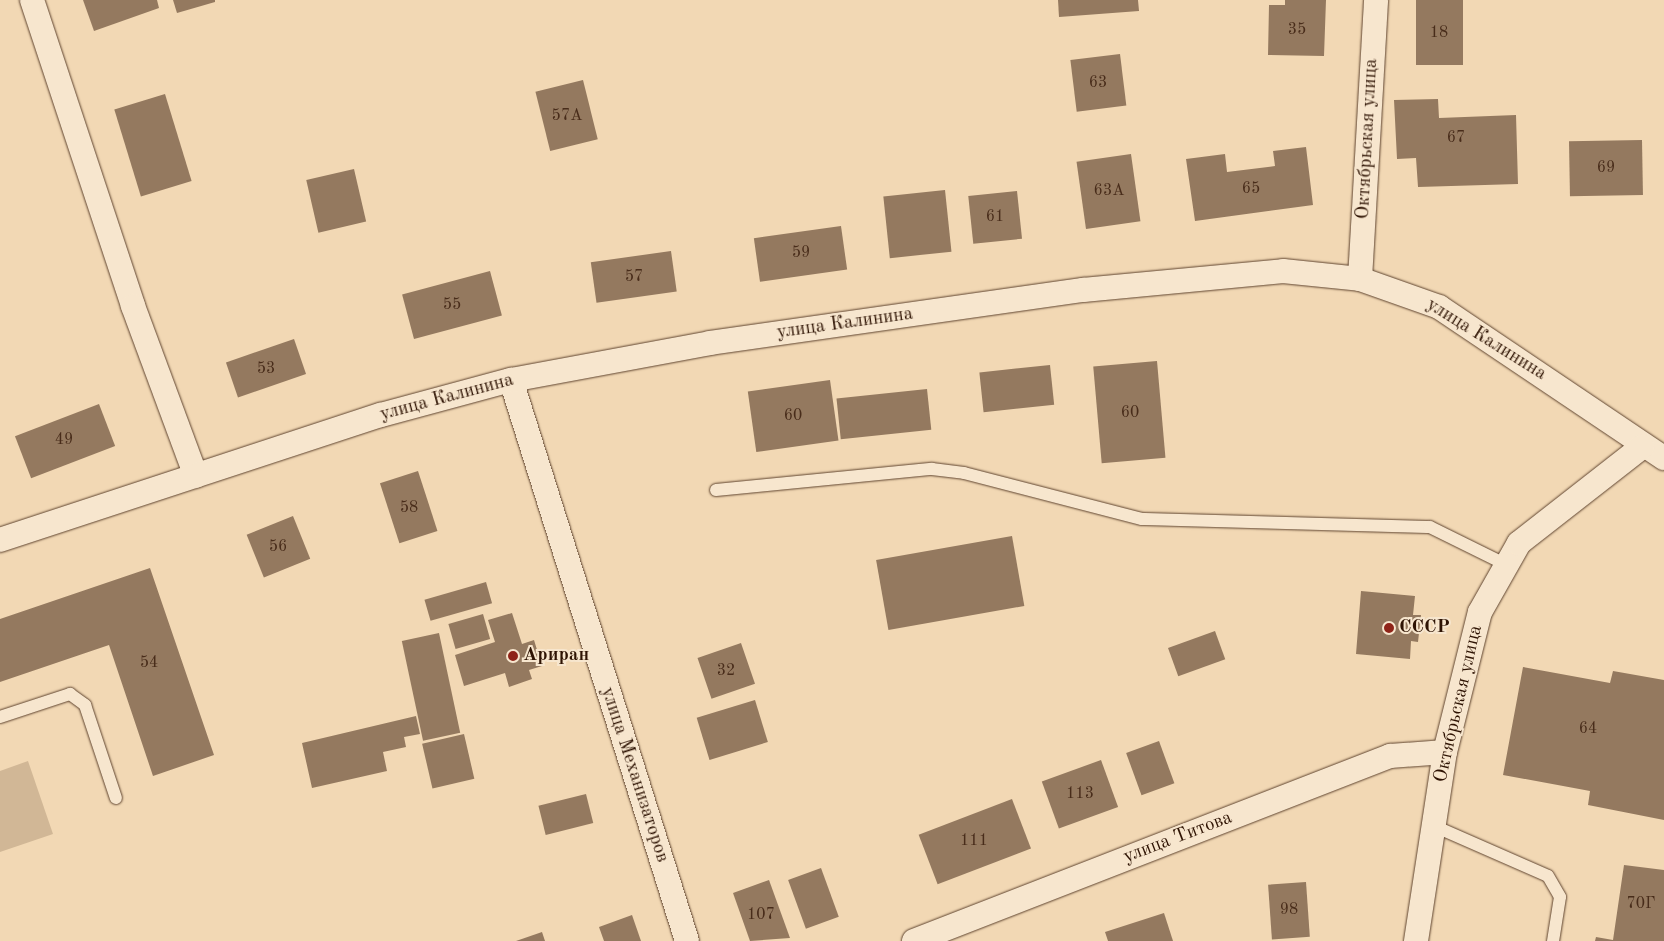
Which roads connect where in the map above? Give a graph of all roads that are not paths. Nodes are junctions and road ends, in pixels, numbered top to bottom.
1 (32, 0) edge
2 (1376, 0) edge
3 (1360, 279) junction
4 (511, 380) junction
5 (1642, 447) junction
6 (1664, 458) edge
7 (196, 476) junction
8 (716, 490) dead end
9 (0, 540) edge
10 (1505, 564) junction
11 (0, 717) edge
12 (1445, 752) junction
13 (116, 798) dead end
14 (1434, 826) junction
15 (687, 941) edge
16 (914, 941) edge
17 (1416, 941) edge
18 (1553, 941) edge

1 - 7 street
2 - 3 street, Октябрьская улица
3 - 4 street, улица Калинина
3 - 5 street, улица Калинина
4 - 7 street, улица Калинина
4 - 15 street, улица Механизаторов
5 - 6 street, улица Калинина
5 - 10 street, Октябрьская улица
7 - 9 street, улица Калинина
8 - 10 lane
10 - 12 street, Октябрьская улица
11 - 13 lane
12 - 14 street, Октябрьская улица
12 - 16 street, улица Титова
14 - 17 street, Октябрьская улица
14 - 18 lane

